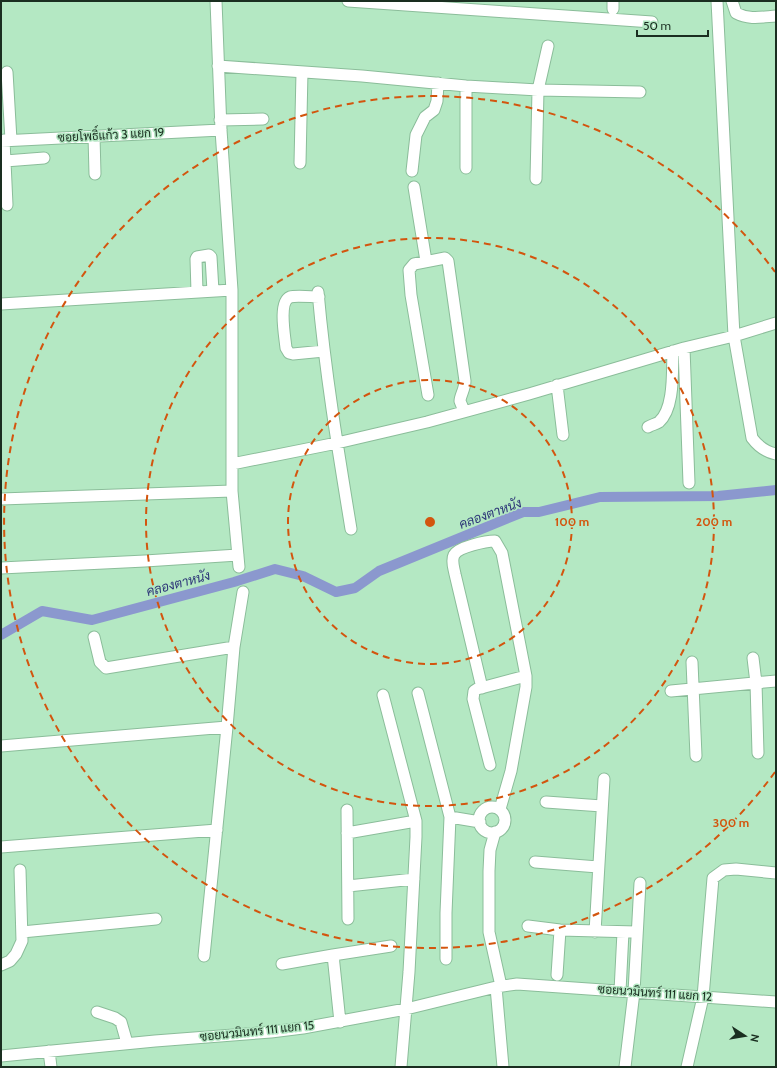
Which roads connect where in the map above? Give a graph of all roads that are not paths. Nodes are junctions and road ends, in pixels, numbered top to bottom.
1 (216, 1) edge
2 (348, 1) edge
3 (717, 1) edge
4 (732, 1) edge
5 (776, 18) edge
6 (652, 22) dead end
7 (548, 46) dead end
8 (218, 66) junction
9 (7, 72) dead end
10 (302, 72) junction
11 (438, 83) junction
12 (466, 86) junction
13 (538, 90) junction
14 (640, 92) dead end
15 (262, 119) dead end
16 (220, 125) junction
17 (94, 136) junction
18 (6, 140) edge
19 (44, 158) dead end
20 (5, 161) junction
21 (300, 162) dead end
22 (466, 168) dead end
23 (412, 171) dead end
24 (95, 174) dead end
25 (536, 179) dead end
26 (414, 187) dead end
27 (7, 205) dead end
28 (426, 261) junction
29 (232, 290) junction
30 (197, 292) junction
31 (213, 292) junction
32 (1, 304) edge
33 (776, 323) edge
34 (734, 336) junction
35 (684, 348) junction
36 (324, 351) junction
37 (673, 351) junction
38 (557, 385) junction
39 (428, 395) dead end
40 (464, 411) junction
41 (648, 427) dead end
42 (563, 435) dead end
43 (337, 443) junction
44 (776, 454) edge
45 (232, 464) junction
46 (689, 483) dead end
47 (232, 491) junction
48 (1, 499) edge
49 (351, 529) dead end
50 (238, 554) junction
51 (239, 567) dead end
52 (1, 568) edge
53 (243, 592) dead end
54 (94, 637) dead end
55 (234, 647) junction
56 (753, 658) dead end
57 (692, 662) dead end
58 (526, 676) junction
59 (776, 681) edge
60 (756, 683) junction
61 (482, 688) junction
62 (693, 689) junction
63 (672, 691) dead end
64 (418, 693) dead end
65 (383, 695) dead end
66 (227, 727) junction
67 (1, 746) edge
68 (758, 753) dead end
69 (696, 756) dead end
70 (490, 765) dead end
71 (604, 779) dead end
72 (546, 802) dead end
73 (602, 806) junction
74 (500, 809) junction
75 (347, 810) dead end
76 (450, 817) junction
77 (416, 821) junction
78 (480, 822) junction
79 (217, 830) junction
80 (495, 832) junction
81 (347, 833) junction
82 (1, 847) edge
83 (535, 862) dead end
84 (598, 867) junction
85 (20, 870) dead end
86 (776, 873) edge
87 (414, 879) junction
88 (640, 883) dead end
89 (348, 886) junction
90 (156, 919) dead end
91 (348, 919) dead end
92 (528, 926) dead end
93 (560, 930) junction
94 (22, 932) junction
95 (595, 932) junction
96 (623, 932) junction
97 (636, 932) junction
98 (391, 946) dead end
99 (333, 955) junction
100 (204, 956) dead end
101 (446, 959) dead end
102 (282, 964) dead end
103 (1, 965) edge
104 (557, 975) dead end
105 (534, 984) joint
106 (498, 987) junction
107 (620, 991) junction
108 (634, 992) junction
109 (703, 997) junction
110 (776, 1002) edge
111 (406, 1009) junction
112 (97, 1012) dead end
113 (340, 1022) junction
114 (127, 1043) junction
115 (49, 1051) junction
116 (1, 1056) edge
117 (51, 1067) edge
118 (401, 1067) edge
119 (503, 1067) edge
120 (624, 1067) edge
121 (687, 1067) edge

1 - 8 street
2 - 6 street
3 - 34 street
4 - 5 street
7 - 13 street
8 - 10 street
8 - 16 street
9 - 18 street
10 - 11 street
10 - 21 street
11 - 12 street
11 - 23 street
12 - 13 street
12 - 22 street
13 - 14 street
13 - 25 street
15 - 16 street, ซอยโพธิ์แก้ว 3 แยก 19
16 - 17 street, ซอยโพธิ์แก้ว 3 แยก 19
16 - 29 street
17 - 18 street, ซอยโพธิ์แก้ว 3 แยก 19
17 - 24 street
18 - 20 street
19 - 20 street
20 - 27 street
26 - 28 street
28 - 39 street
28 - 40 street
29 - 31 street
29 - 45 street
30 - 31 street
30 - 31 street
30 - 32 street
33 - 34 street
34 - 35 street
34 - 44 street
35 - 37 street
35 - 46 street
36 - 36 street
36 - 43 street
37 - 38 street
37 - 41 street
38 - 40 street
38 - 42 street
40 - 43 street
43 - 45 street
43 - 49 street
45 - 47 street
47 - 48 street
47 - 50 street
50 - 51 street
50 - 52 street
53 - 55 street
54 - 55 street
55 - 66 street
56 - 60 street
57 - 62 street
58 - 61 street
58 - 61 street
58 - 74 street
59 - 60 street
60 - 62 street
60 - 68 street
61 - 70 street
62 - 63 street
62 - 69 street
64 - 76 street
65 - 77 street
66 - 67 street
66 - 79 street
71 - 73 street
72 - 73 street
73 - 84 street
74 - 78 street
74 - 80 street
75 - 81 street
76 - 78 street
76 - 101 street
77 - 81 street
77 - 87 street
78 - 80 street
79 - 82 street
79 - 100 street
80 - 106 street
81 - 89 street
83 - 84 street
84 - 95 street
85 - 94 street
86 - 109 street
87 - 89 street
87 - 111 street
88 - 97 street
89 - 91 street
90 - 94 street
92 - 93 street
93 - 95 street
93 - 104 street
94 - 103 street
95 - 96 street
96 - 97 street
96 - 107 street
97 - 108 street
98 - 99 street
99 - 102 street
99 - 113 street
105 - 106 street, ซอยนวมินทร์ 111 แยก 15
105 - 107 street, ซอยนวมินทร์ 111 แยก 12
106 - 111 street, ซอยนวมินทร์ 111 แยก 15
106 - 119 street
107 - 108 street, ซอยนวมินทร์ 111 แยก 12
108 - 109 street, ซอยนวมินทร์ 111 แยก 12
108 - 120 street
109 - 110 street, ซอยนวมินทร์ 111 แยก 12
109 - 121 street
111 - 113 street, ซอยนวมินทร์ 111 แยก 15
111 - 118 street
112 - 114 street
113 - 114 street, ซอยนวมินทร์ 111 แยก 15
114 - 115 street, ซอยนวมินทร์ 111 แยก 15
115 - 116 street, ซอยนวมินทร์ 111 แยก 15
115 - 117 street

